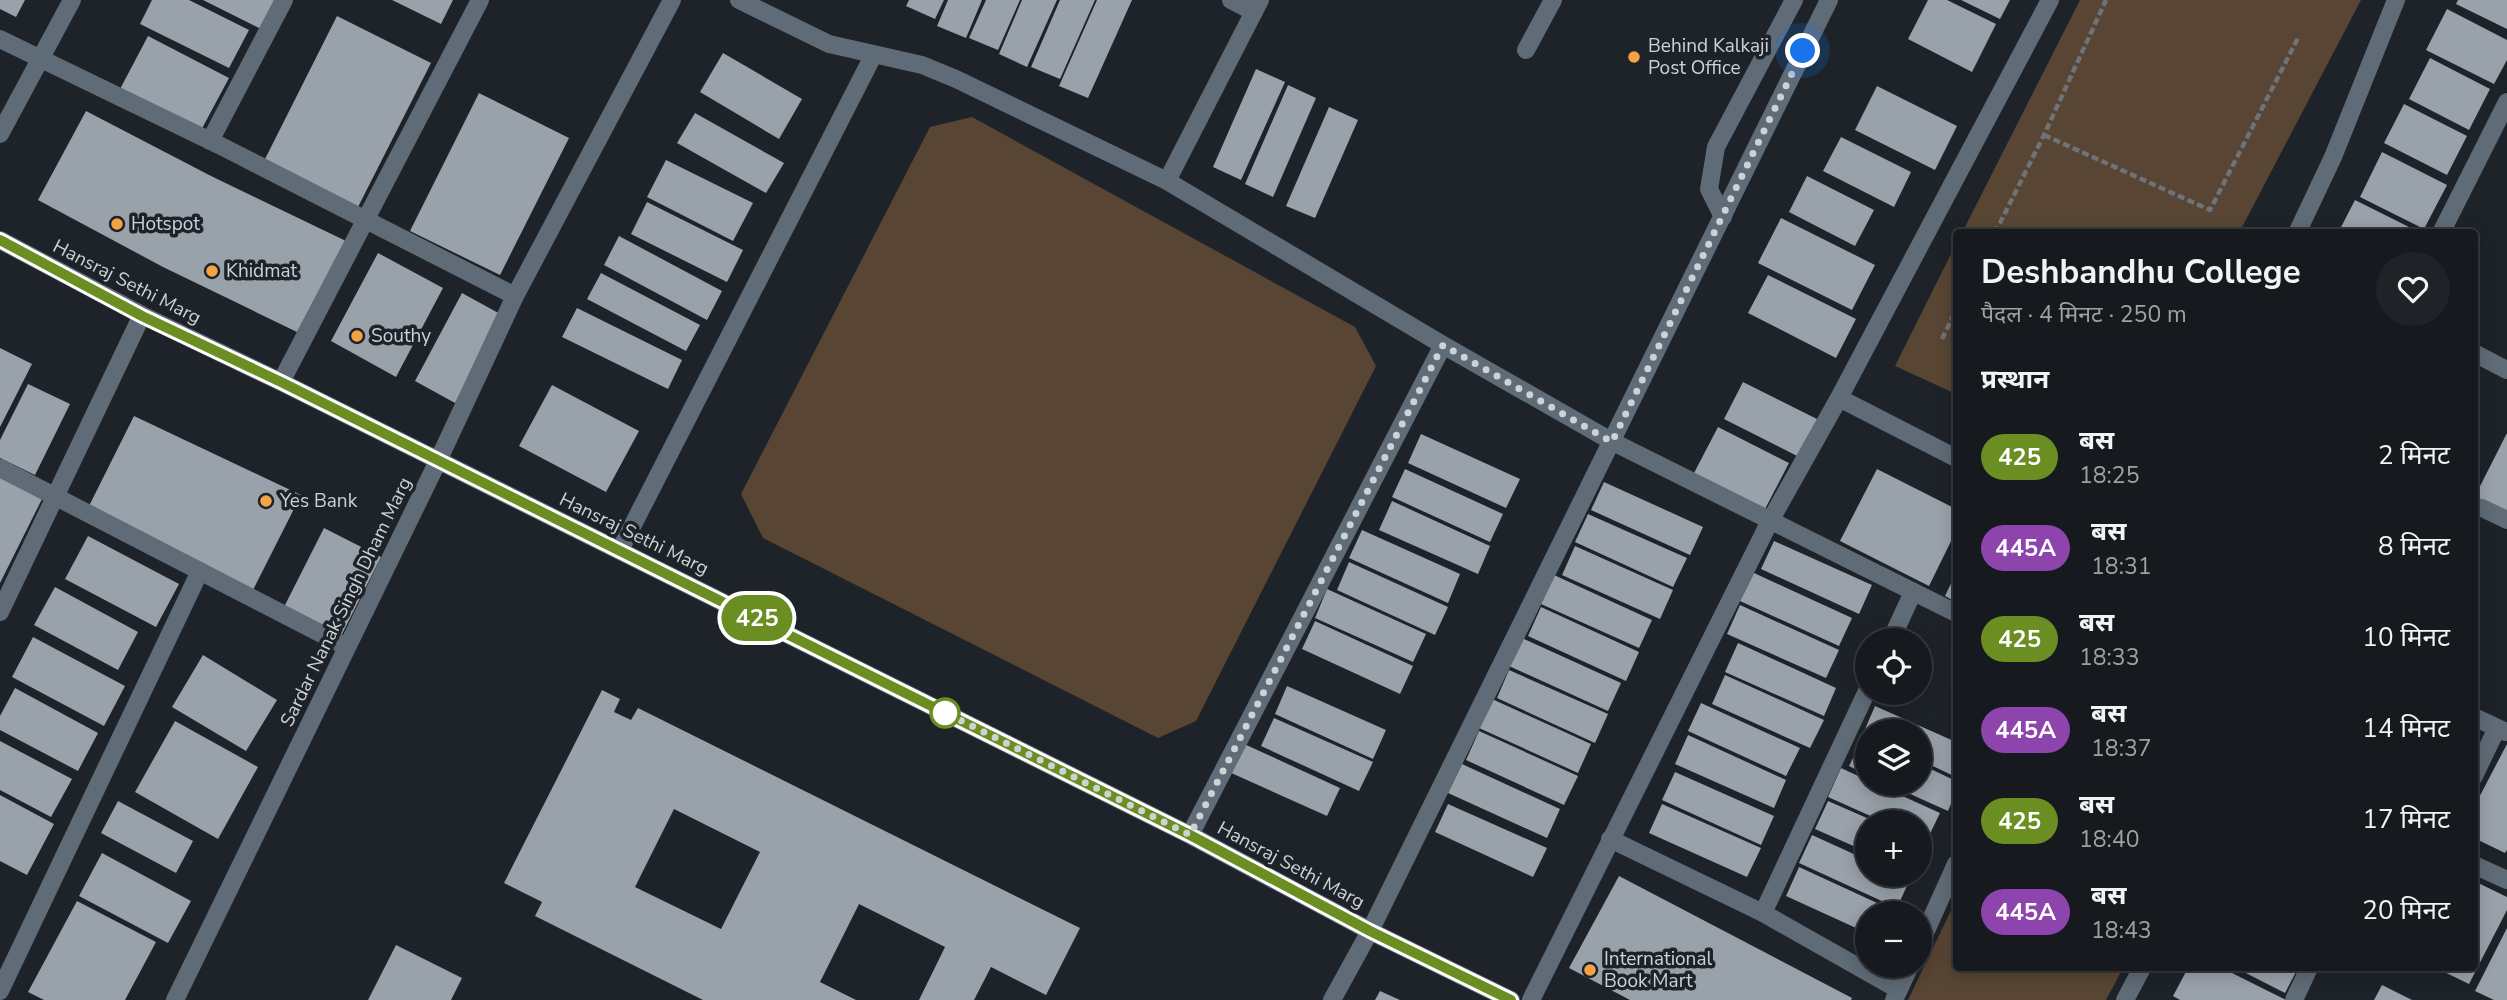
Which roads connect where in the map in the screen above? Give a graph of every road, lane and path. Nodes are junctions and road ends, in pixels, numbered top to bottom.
1 (72, 0) edge
2 (284, 0) edge
3 (480, 0) edge
4 (672, 0) edge
5 (739, 0) edge
6 (1231, 0) edge
7 (1553, 0) edge
8 (1794, 0) edge
9 (2050, 0) edge
10 (2106, 0) edge
11 (2396, 0) edge
12 (1825, 1) edge
13 (1257, 6) edge
14 (2298, 38) dead end
15 (0, 39) edge
16 (1526, 50) dead end
17 (874, 54) junction
18 (41, 60) junction
19 (2507, 102) edge
20 (0, 134) edge
21 (2044, 135) junction
22 (210, 141) junction
23 (1167, 181) junction
24 (1723, 217) junction
25 (365, 221) junction
26 (1997, 229) edge
27 (2299, 229) edge
28 (2443, 229) edge
29 (0, 240) edge
30 (515, 296) junction
31 (142, 316) junction
32 (1953, 316) edge
33 (1942, 339) dead end
34 (1443, 345) junction
35 (2478, 355) edge
36 (2507, 370) edge
37 (281, 382) junction
38 (1839, 398) junction
39 (1612, 442) junction
40 (1953, 456) edge
41 (438, 461) junction
42 (0, 468) edge
43 (55, 495) junction
44 (2478, 508) edge
45 (2507, 520) edge
46 (1770, 521) junction
47 (620, 550) junction
48 (200, 571) junction
49 (1913, 592) junction
50 (0, 612) edge
51 (1953, 612) edge
52 (1896, 628) edge
53 (347, 648) junction
54 (1860, 705) edge
55 (2478, 719) edge
56 (2502, 730) edge
57 (2478, 769) edge
58 (1190, 835) junction
59 (1610, 839) junction
60 (2478, 867) edge
61 (1953, 871) edge
62 (2507, 880) edge
63 (1763, 913) junction
64 (1932, 917) edge
65 (1370, 931) junction
66 (2140, 971) edge
67 (2307, 971) edge
68 (1904, 978) edge
69 (0, 991) edge
70 (1896, 995) edge
71 (175, 1000) edge
72 (1332, 1000) edge
73 (1511, 1000) edge
74 (1531, 1000) edge
75 (2125, 1000) edge
76 (2294, 1000) edge

1 - 18 street
2 - 22 street
3 - 25 street
4 - 30 street, Sardar Nanak Singh Dham Marg
5 - 17 street
6 - 13 street
7 - 16 street
8 - 24 street
9 - 38 street
10 - 21 path
11 - 27 street
12 - 24 street
13 - 23 street
14 - 21 path
15 - 18 street
17 - 23 street
17 - 47 street
18 - 20 street
18 - 22 street
19 - 28 street
21 - 26 path
22 - 25 street
23 - 34 street
24 - 39 street
25 - 30 street
25 - 37 street
29 - 31 street, Hansraj Sethi Marg
30 - 41 street, Sardar Nanak Singh Dham Marg
31 - 37 street, Hansraj Sethi Marg
31 - 43 street
32 - 33 path
34 - 39 street
34 - 58 street
35 - 36 street
37 - 41 street, Hansraj Sethi Marg
38 - 40 street
38 - 46 street
39 - 46 street
39 - 65 street
41 - 47 street, Hansraj Sethi Marg
41 - 53 street, Sardar Nanak Singh Dham Marg
42 - 43 street
43 - 48 street
43 - 50 street
44 - 45 street
46 - 49 street
46 - 59 street
47 - 58 street, Hansraj Sethi Marg
48 - 53 street
48 - 69 street
49 - 51 street
49 - 52 street
53 - 71 street, Sardar Nanak Singh Dham Marg
54 - 63 street
55 - 56 street
56 - 57 street
58 - 65 street, Hansraj Sethi Marg
59 - 63 street
59 - 74 street
60 - 62 street
61 - 64 street
63 - 70 street
65 - 72 street
65 - 73 street, Hansraj Sethi Marg
66 - 75 street
67 - 76 street
68 - 70 street

